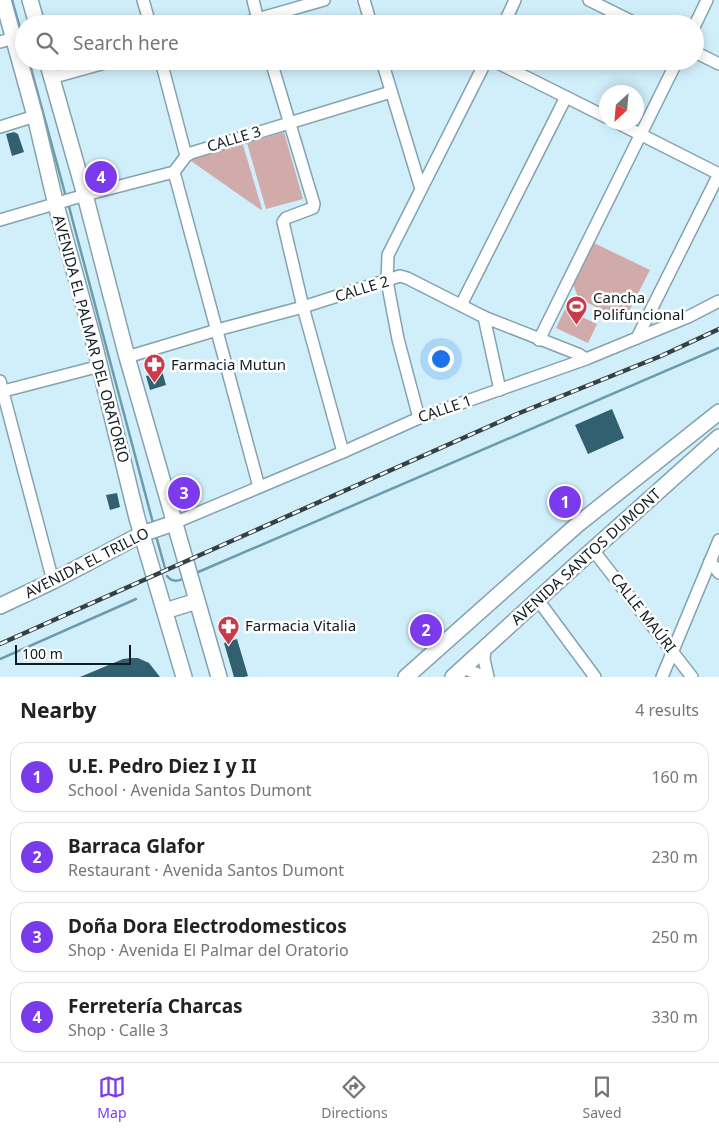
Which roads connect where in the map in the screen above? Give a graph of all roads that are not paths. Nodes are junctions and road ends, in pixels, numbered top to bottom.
1 (3, 0) edge
2 (30, 0) edge
3 (143, 0) edge
4 (252, 0) edge
5 (324, 0) edge
6 (364, 0) edge
7 (515, 0) edge
8 (589, 0) edge
9 (707, 0) edge
10 (34, 15) edge
11 (147, 15) edge
12 (256, 15) edge
13 (277, 15) edge
14 (368, 15) edge
15 (508, 15) edge
16 (619, 15) edge
17 (700, 15) edge
18 (7, 40) edge
19 (704, 56) edge
20 (15, 62) edge
21 (719, 64) edge
22 (18, 70) edge
23 (49, 70) edge
24 (80, 70) edge
25 (162, 70) edge
26 (274, 70) edge
27 (385, 70) edge
28 (481, 70) edge
29 (513, 70) edge
30 (672, 70) edge
31 (51, 78) junction
32 (391, 92) junction
33 (566, 96) junction
34 (599, 114) edge
35 (35, 116) junction
36 (290, 122) junction
37 (0, 127) edge
38 (631, 130) edge
39 (640, 135) junction
40 (186, 156) junction
41 (174, 172) junction
42 (719, 174) edge
43 (421, 189) junction
44 (80, 197) junction
45 (59, 204) junction
46 (0, 220) edge
47 (387, 281) junction
48 (719, 301) edge
49 (461, 305) junction
50 (303, 307) junction
51 (484, 317) junction
52 (217, 330) junction
53 (637, 338) junction
54 (539, 340) junction
55 (127, 357) junction
56 (586, 359) junction
57 (100, 366) junction
58 (1, 388) edge
59 (500, 390) junction
60 (719, 412) edge
61 (419, 418) junction
62 (719, 437) edge
63 (342, 452) junction
64 (259, 487) junction
65 (157, 529) junction
66 (719, 540) edge
67 (593, 550) junction
68 (710, 561) junction
69 (719, 572) edge
70 (54, 581) junction
71 (538, 600) junction
72 (193, 602) junction
73 (0, 606) edge
74 (168, 610) junction
75 (485, 648) junction
76 (672, 651) junction
77 (458, 673) edge
78 (184, 677) edge
79 (219, 677) edge
80 (406, 677) edge
81 (487, 677) edge
82 (595, 677) edge
83 (662, 677) edge
84 (692, 677) edge

1 - 18 main road, AVENIDA EL PALMAR DEL ORATORIO
2 - 10 main road
3 - 11 street
4 - 12 street
5 - 13 street
6 - 14 street
7 - 15 street
8 - 16 street
9 - 17 street
18 - 20 main road, AVENIDA EL PALMAR DEL ORATORIO
19 - 21 street
22 - 35 main road, AVENIDA EL PALMAR DEL ORATORIO
23 - 31 main road, AVENIDA EL PALMAR DEL ORATORIO
24 - 31 street
25 - 40 street
26 - 36 street
27 - 32 street
28 - 43 street
29 - 33 street
30 - 39 street
31 - 44 main road, AVENIDA EL PALMAR DEL ORATORIO
32 - 36 street, CALLE 3
32 - 43 street
33 - 34 street
33 - 49 street
35 - 37 street
35 - 45 main road, AVENIDA EL PALMAR DEL ORATORIO
36 - 40 street, CALLE 3
36 - 50 street
38 - 39 street
39 - 42 street
39 - 54 street
40 - 41 street
41 - 44 street
41 - 52 street
42 - 53 street
43 - 47 street
44 - 45 street
44 - 55 main road, AVENIDA EL PALMAR DEL ORATORIO
45 - 46 street
45 - 57 main road, AVENIDA EL PALMAR DEL ORATORIO
47 - 49 street, CALLE 2
47 - 50 street, CALLE 2
47 - 61 street
48 - 53 street, CALLE 1
49 - 51 street, CALLE 2
50 - 52 street, CALLE 2
50 - 63 street
51 - 54 street, CALLE 2
51 - 59 street
52 - 55 street, CALLE 2
52 - 64 street
53 - 56 street, CALLE 1
54 - 56 street, CALLE 2
55 - 65 main road, AVENIDA EL PALMAR DEL ORATORIO
56 - 59 street, CALLE 1
57 - 58 street
57 - 65 main road, AVENIDA EL PALMAR DEL ORATORIO
58 - 70 street
59 - 61 street, CALLE 1
60 - 80 main road, AVENIDA SANTOS DUMONT
61 - 63 street, CALLE 1
62 - 67 main road, AVENIDA SANTOS DUMONT
63 - 64 street, CALLE 1
64 - 65 street, CALLE 1
65 - 70 main road, AVENIDA EL TRILLO
65 - 72 main road, AVENIDA EL PALMAR DEL ORATORIO
65 - 74 main road, AVENIDA EL PALMAR DEL ORATORIO
66 - 68 street
67 - 71 main road, AVENIDA SANTOS DUMONT
67 - 76 street, CALLE MAÚRI
68 - 69 street
68 - 76 street
70 - 73 main road, AVENIDA EL TRILLO
71 - 75 main road, AVENIDA SANTOS DUMONT
71 - 82 street
72 - 74 main road
72 - 79 main road, AVENIDA EL PALMAR DEL ORATORIO
74 - 78 main road, AVENIDA EL PALMAR DEL ORATORIO
75 - 77 main road, AVENIDA SANTOS DUMONT
75 - 81 street
76 - 83 street
76 - 84 street, CALLE MAÚRI
77 - 81 street

